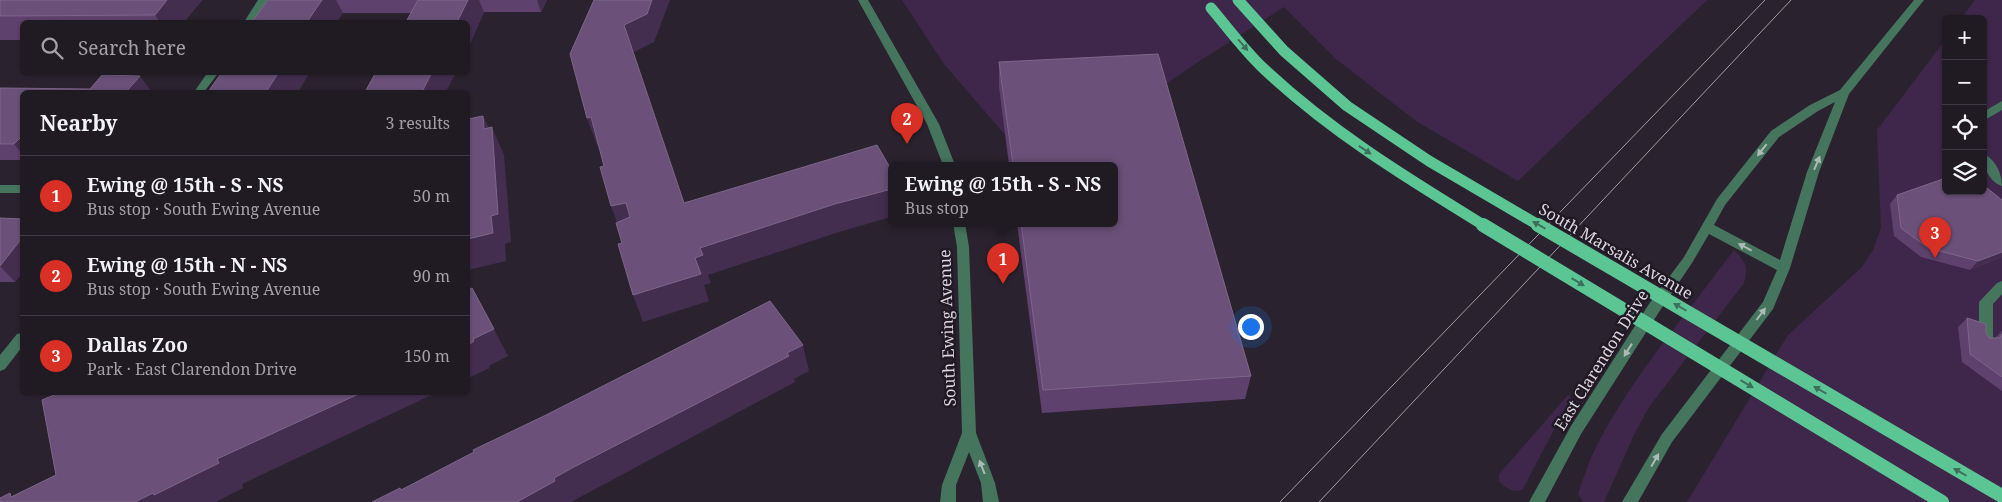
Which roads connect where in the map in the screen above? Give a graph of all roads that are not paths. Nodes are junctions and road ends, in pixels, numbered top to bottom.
1 (263, 0) edge
2 (863, 0) edge
3 (1238, 0) edge
4 (1919, 0) edge
5 (1211, 8) dead end
6 (250, 20) edge
7 (212, 75) edge
8 (200, 90) edge
9 (1844, 93) junction
10 (2002, 105) edge
11 (1987, 114) edge
12 (949, 162) edge
13 (1987, 163) edge
14 (2002, 182) edge
15 (0, 189) edge
16 (20, 189) edge
17 (960, 227) edge
18 (1707, 227) junction
19 (1784, 268) junction
20 (2002, 286) edge
21 (20, 340) edge
22 (1986, 340) edge
23 (0, 365) edge
24 (968, 433) junction
25 (2002, 496) edge
26 (948, 502) edge
27 (991, 502) edge
28 (1537, 502) edge
29 (1630, 502) edge
30 (1942, 502) edge

1 - 6 street
2 - 12 street
25 -> 3 main road, South Marsalis Avenue, bridge
4 - 9 street, East Clarendon Drive
5 -> 30 main road, bridge
7 - 8 street
9 -> 18 street, East Clarendon Drive
19 -> 9 street, East Clarendon Drive
10 - 11 street
13 - 14 street
15 - 16 street
17 - 24 street, South Ewing Avenue
19 -> 18 street
18 -> 28 street, East Clarendon Drive
29 -> 19 street, East Clarendon Drive
20 - 22 street
21 - 23 street
24 - 26 street, South Ewing Avenue
27 -> 24 street, South Ewing Avenue

